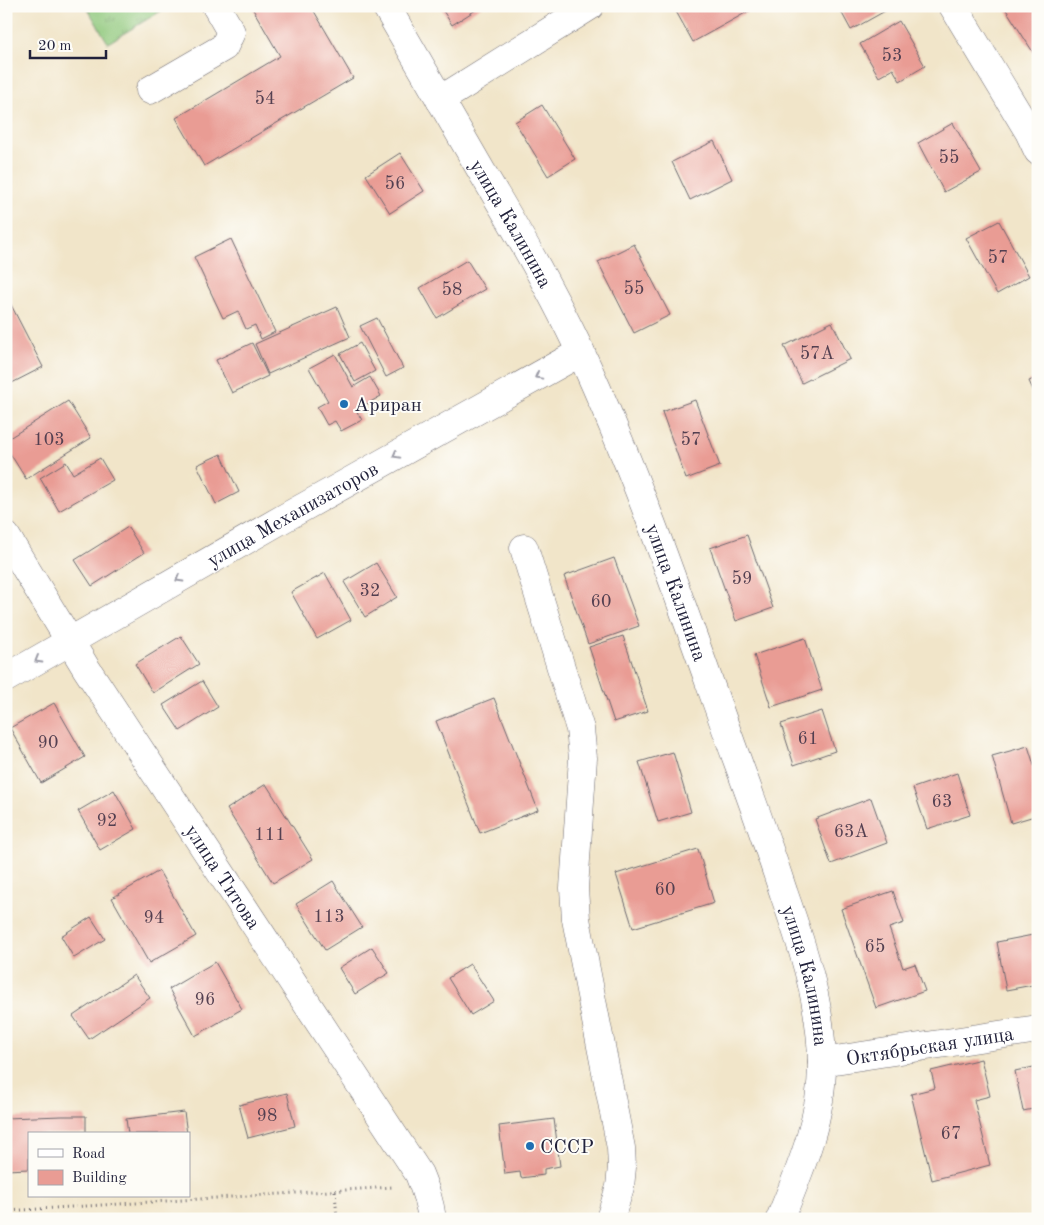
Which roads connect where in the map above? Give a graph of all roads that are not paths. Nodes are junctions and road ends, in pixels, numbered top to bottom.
1 (216, 6) edge
2 (386, 6) edge
3 (590, 6) edge
4 (953, 6) edge
5 (150, 90) dead end
6 (440, 100) junction
7 (1038, 151) edge
8 (580, 352) junction
9 (6, 536) edge
10 (524, 548) dead end
11 (70, 641) junction
12 (6, 678) edge
13 (1038, 1029) edge
14 (822, 1062) junction
15 (432, 1219) edge
16 (610, 1219) edge
17 (780, 1219) edge

1 - 5 street
2 - 6 street, улица Калинина
3 - 6 street
4 - 7 street
6 - 8 street, улица Калинина
8 -> 11 street, улица Механизаторов
8 - 14 street, улица Калинина
9 - 11 street, улица Титова
10 - 16 street
11 -> 12 street, улица Механизаторов
11 - 15 street, улица Титова
13 - 14 street, Октябрьская улица
14 - 17 street, улица Калинина

